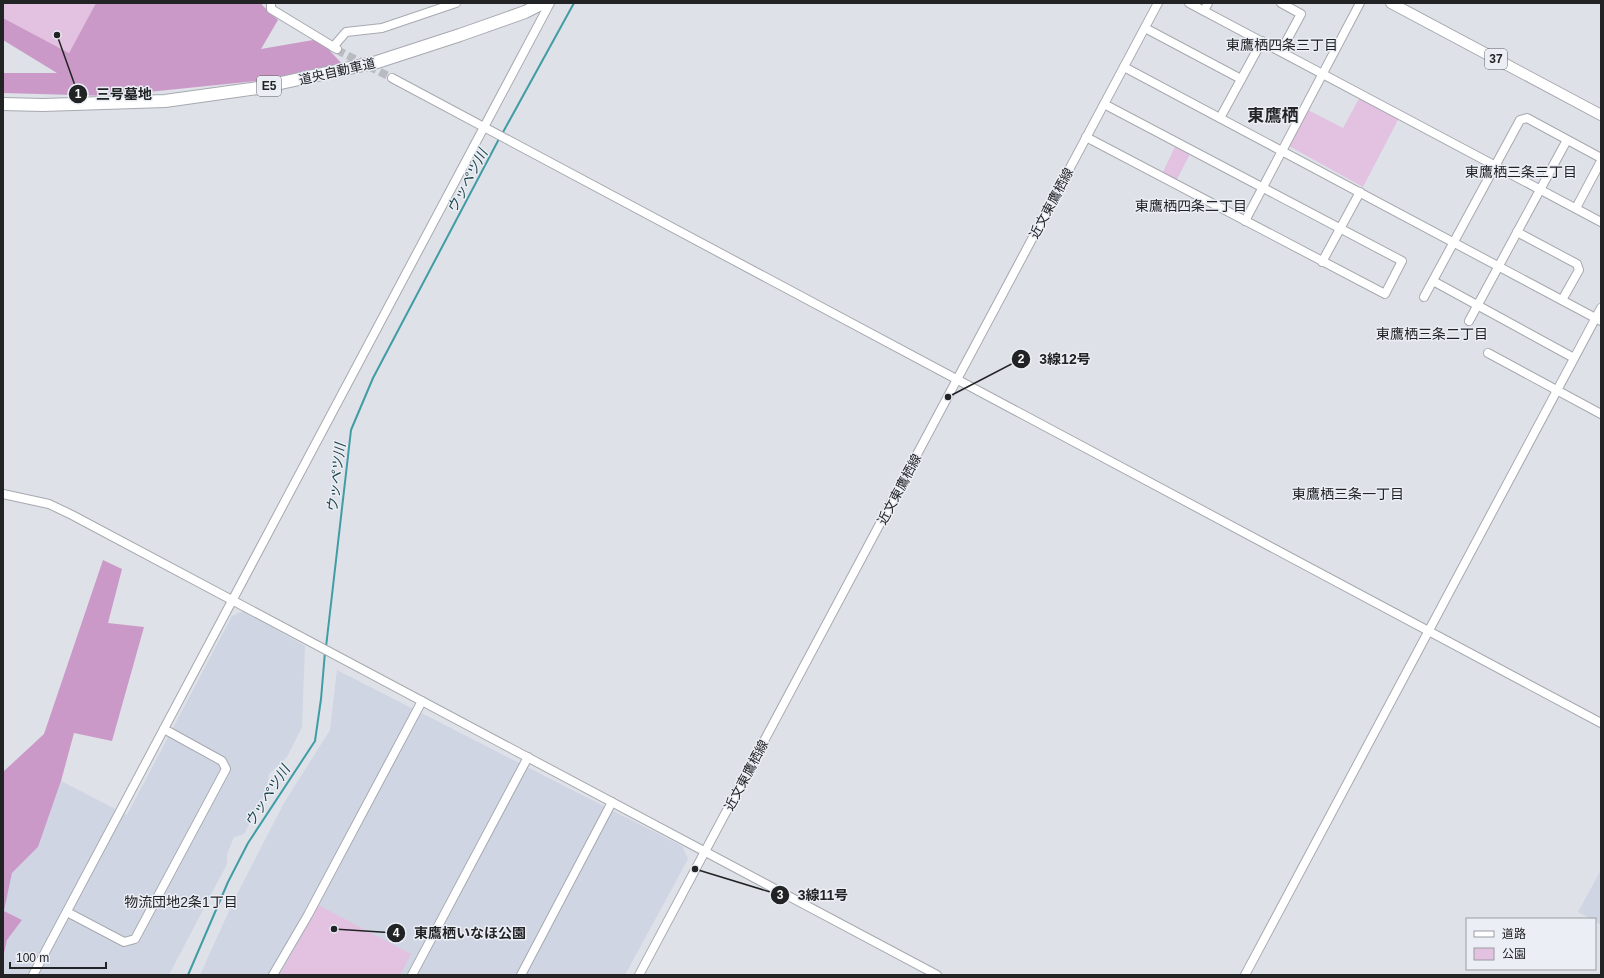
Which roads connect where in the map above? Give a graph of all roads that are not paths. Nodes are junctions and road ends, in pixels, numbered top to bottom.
1 (271, 3) edge
2 (456, 3) edge
3 (543, 3) edge
4 (550, 3) edge
5 (1158, 3) edge
6 (1189, 3) edge
7 (1281, 3) edge
8 (1360, 3) edge
9 (1391, 3) edge
10 (1206, 7) edge
11 (1145, 28) junction
12 (1262, 41) junction
13 (1281, 51) junction
14 (1124, 67) junction
15 (1323, 74) junction
16 (392, 78) tunnel mouth
17 (1241, 79) junction
18 (3, 104) edge
19 (1104, 104) junction
20 (1601, 115) edge
21 (1220, 118) junction
22 (484, 128) junction
23 (1086, 137) junction
24 (1567, 140) junction
25 (1282, 151) junction
26 (1601, 160) edge
27 (1495, 165) junction
28 (1262, 188) junction
29 (1540, 190) junction
30 (1360, 192) junction
31 (1576, 208) junction
32 (1245, 221) junction
33 (1601, 222) edge
34 (1340, 229) junction
35 (1517, 232) junction
36 (1453, 242) junction
37 (1322, 262) junction
38 (1498, 266) junction
39 (1433, 281) junction
40 (1424, 297) dead end
41 (1562, 300) junction
42 (1477, 305) junction
43 (1601, 308) edge
44 (1598, 319) edge
45 (1469, 321) dead end
46 (1488, 353) dead end
47 (1574, 358) junction
48 (957, 380) junction
49 (1556, 390) junction
50 (1601, 414) edge
51 (3, 494) edge
52 (232, 599) junction
53 (1428, 631) junction
54 (422, 701) junction
55 (1601, 723) edge
56 (164, 728) junction
57 (528, 757) junction
58 (612, 802) junction
59 (705, 851) junction
60 (67, 912) junction
61 (33, 975) edge
62 (273, 975) edge
63 (412, 975) edge
64 (521, 975) edge
65 (639, 975) edge
66 (937, 975) edge
67 (1245, 975) edge

1 - 2 street
3 - 18 highway, 道央自動車道 / E5
4 - 22 street
5 - 11 street, 近文東鷹栖線
6 - 10 street
7 - 13 street
8 - 15 street
9 - 20 main road, 37
10 - 12 street
11 - 14 street, 近文東鷹栖線
11 - 17 street
12 - 13 street
12 - 17 street
13 - 15 street
14 - 19 street, 近文東鷹栖線
14 - 21 street
15 - 25 street
15 - 27 street
16 - 22 street
17 - 21 street
19 - 23 street, 近文東鷹栖線
19 - 28 street
21 - 25 street
22 - 48 street
22 - 52 street
23 - 32 street
23 - 48 street, 近文東鷹栖線
24 - 26 street
24 - 27 street
24 - 29 street
25 - 28 street
25 - 30 street
26 - 31 street
27 - 29 street
27 - 36 street
28 - 32 street
28 - 34 street
29 - 31 street
29 - 35 street
30 - 34 street
30 - 36 street
31 - 33 street
32 - 37 street
34 - 37 street
34 - 37 street
35 - 38 street
35 - 41 street
36 - 38 street
36 - 39 street
38 - 41 street
38 - 42 street
39 - 40 street
39 - 42 street
41 - 44 street
42 - 45 street
42 - 47 street
43 - 44 street
44 - 47 street
46 - 49 street
47 - 49 street
48 - 53 street
48 - 59 street, 近文東鷹栖線
49 - 50 street
49 - 53 street
51 - 52 street
52 - 54 street
52 - 56 street
53 - 55 street
53 - 67 street
54 - 57 street
54 - 62 street
56 - 60 street
56 - 60 street
57 - 58 street
57 - 63 street
58 - 59 street
58 - 64 street
59 - 65 street, 近文東鷹栖線
59 - 66 street
60 - 61 street

